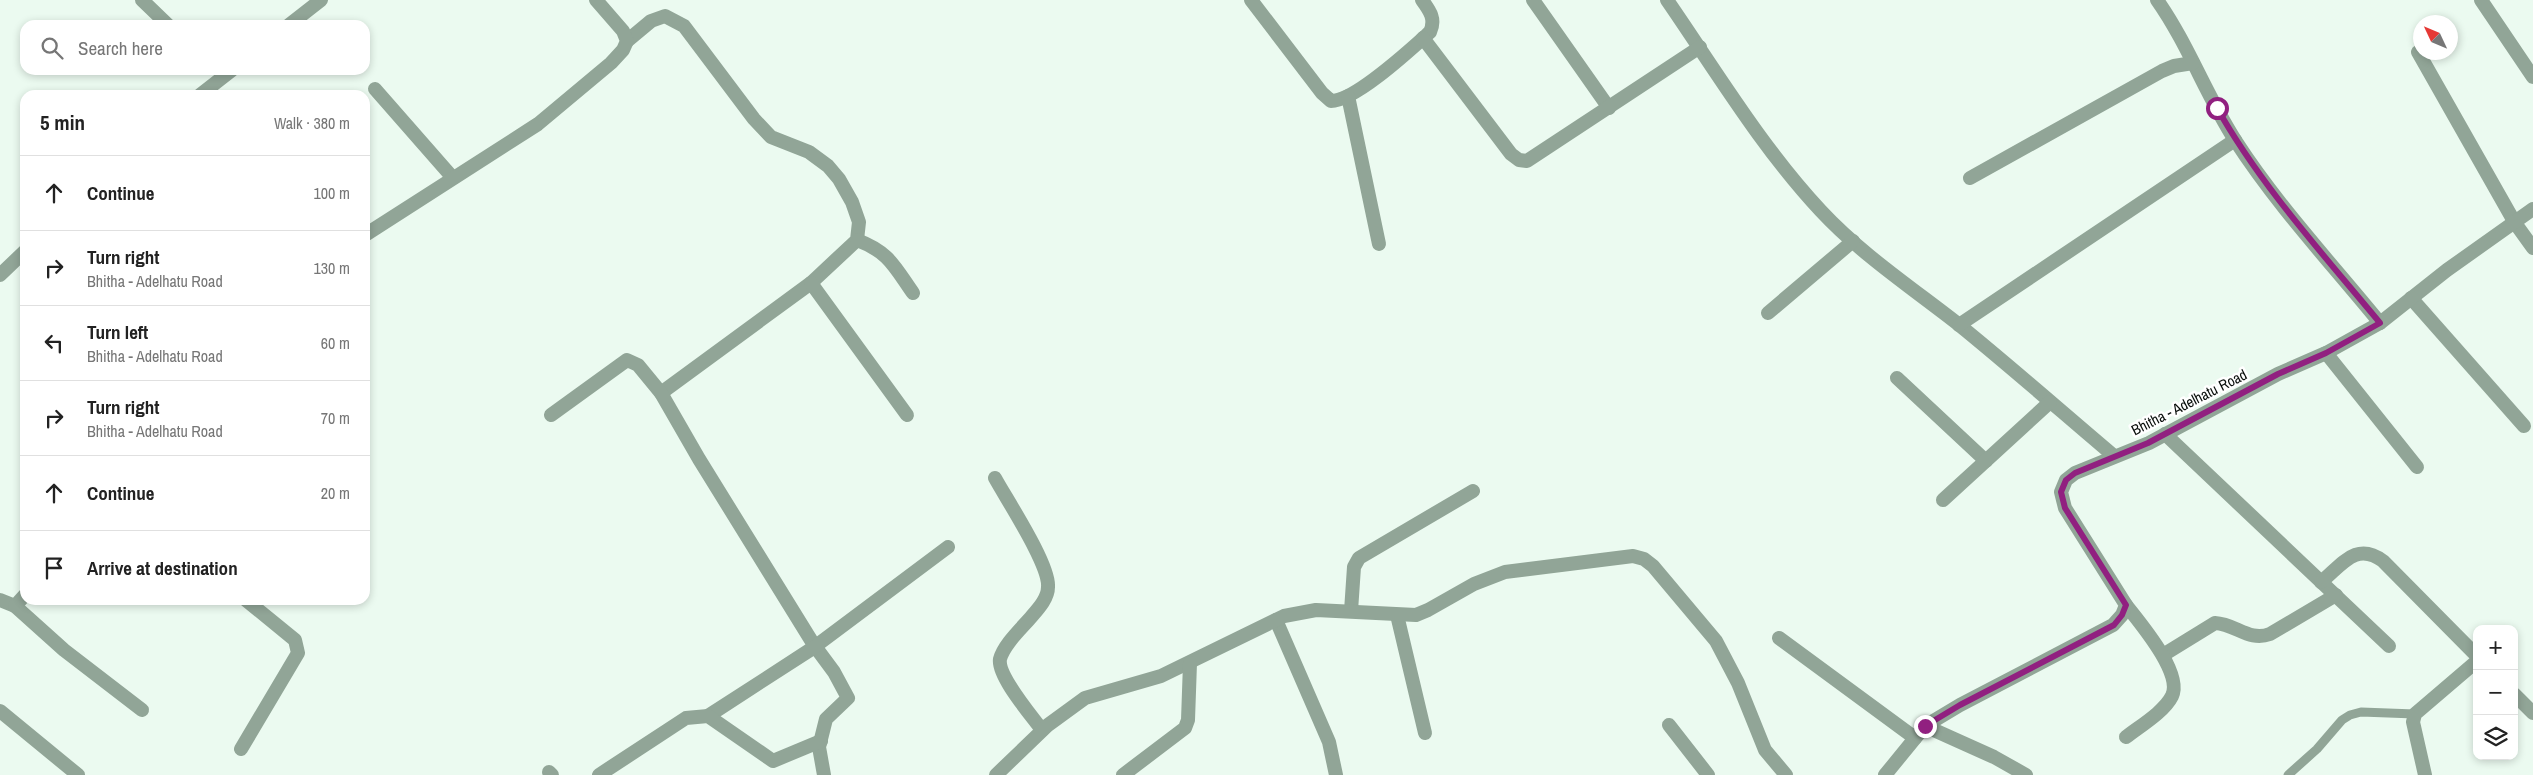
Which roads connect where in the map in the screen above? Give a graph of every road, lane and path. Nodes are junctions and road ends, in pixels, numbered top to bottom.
1 (142, 0) edge
2 (321, 0) edge
3 (596, 0) edge
4 (1251, 0) edge
5 (1422, 0) edge
6 (1533, 0) edge
7 (1668, 0) edge
8 (2157, 0) edge
9 (2481, 0) edge
10 (163, 20) edge
11 (295, 20) edge
12 (1423, 38) junction
13 (627, 41) junction
14 (1700, 47) junction
15 (2423, 60) edge
16 (2193, 63) junction
17 (221, 75) edge
18 (2533, 77) edge
19 (375, 89) dead end
20 (210, 90) edge
21 (1348, 96) junction
22 (1609, 108) junction
23 (2235, 140) junction
24 (453, 178) junction
25 (1970, 178) dead end
26 (2533, 209) edge
27 (2515, 223) junction
28 (370, 232) edge
29 (857, 240) junction
30 (1853, 241) junction
31 (1379, 244) dead end
32 (2533, 248) edge
33 (20, 256) edge
34 (0, 275) edge
35 (811, 283) junction
36 (913, 293) dead end
37 (2411, 298) junction
38 (1768, 313) dead end
39 (2380, 323) junction
40 (1959, 325) junction
41 (2326, 353) junction
42 (1897, 378) dead end
43 (661, 393) junction
44 (2050, 402) junction
45 (551, 414) dead end
46 (907, 415) dead end
47 (2524, 426) dead end
48 (2165, 434) junction
49 (2114, 456) junction
50 (1986, 461) junction
51 (2416, 467) dead end
52 (995, 478) dead end
53 (1473, 492) dead end
54 (1943, 500) dead end
55 (948, 547) dead end
56 (2321, 582) junction
57 (2336, 595) junction
58 (0, 600) edge
59 (20, 600) edge
60 (252, 605) edge
61 (2126, 605) junction
62 (15, 606) junction
63 (1351, 611) junction
64 (1397, 615) junction
65 (1276, 620) junction
66 (1779, 638) dead end
67 (814, 645) junction
68 (2389, 646) dead end
69 (2473, 652) edge
70 (2163, 655) junction
71 (1190, 663) junction
72 (2473, 664) edge
73 (2518, 698) edge
74 (2424, 707) junction
75 (142, 710) dead end
76 (0, 711) edge
77 (2533, 713) edge
78 (708, 716) junction
79 (1669, 724) dead end
80 (1925, 726) junction
81 (1042, 730) junction
82 (1425, 733) dead end
83 (2126, 737) dead end
84 (1915, 738) junction
85 (821, 741) junction
86 (241, 749) dead end
87 (78, 775) edge
88 (599, 775) edge
89 (824, 775) edge
90 (996, 775) edge
91 (1123, 775) edge
92 (1336, 775) edge
93 (1708, 775) edge
94 (1786, 775) edge
95 (1886, 775) edge
96 (2026, 775) edge
97 (2288, 775) edge
98 (2425, 775) edge

1 - 10 street
2 - 11 street
3 - 13 street
4 - 21 street
5 - 12 street
6 - 22 street
7 - 14 street
8 - 16 street
9 - 18 street
12 - 21 street
12 - 22 street
13 - 24 street
13 - 29 street
14 - 22 street
14 - 30 street
15 - 27 street
16 - 23 street
16 - 25 street
17 - 20 street
19 - 24 street
21 - 31 street
23 - 39 street
23 - 40 street
24 - 28 street
26 - 27 street, Bhitha - Adelhatu Road
27 - 32 street
27 - 37 street, Bhitha - Adelhatu Road
29 - 35 street
29 - 36 street
30 - 38 street
30 - 40 street
33 - 34 street
35 - 43 street
35 - 46 street
37 - 39 street, Bhitha - Adelhatu Road
37 - 47 street
39 - 41 street, Bhitha - Adelhatu Road
40 - 44 street
41 - 48 street, Bhitha - Adelhatu Road
41 - 51 street
42 - 50 street
43 - 45 street
43 - 67 street
44 - 49 street
44 - 50 street
48 - 49 street, Bhitha - Adelhatu Road
48 - 56 street
49 - 61 street, Bhitha - Adelhatu Road
50 - 54 street
52 - 81 street
53 - 63 street
55 - 67 street
56 - 57 street
56 - 69 street
57 - 68 street
57 - 70 street
58 - 62 street
59 - 62 street
60 - 86 street
61 - 70 street
61 - 80 street
62 - 75 street
63 - 64 street
63 - 65 street
64 - 82 street
64 - 94 street
65 - 71 street
65 - 92 street
66 - 84 street
67 - 78 street
67 - 85 street
70 - 83 street
71 - 81 street
71 - 91 street
72 - 74 street
73 - 77 street
74 - 97 lane
74 - 98 street
76 - 87 street
78 - 85 street
78 - 88 street
79 - 93 street
80 - 84 street
80 - 96 street
81 - 90 street
84 - 95 street
85 - 89 street

